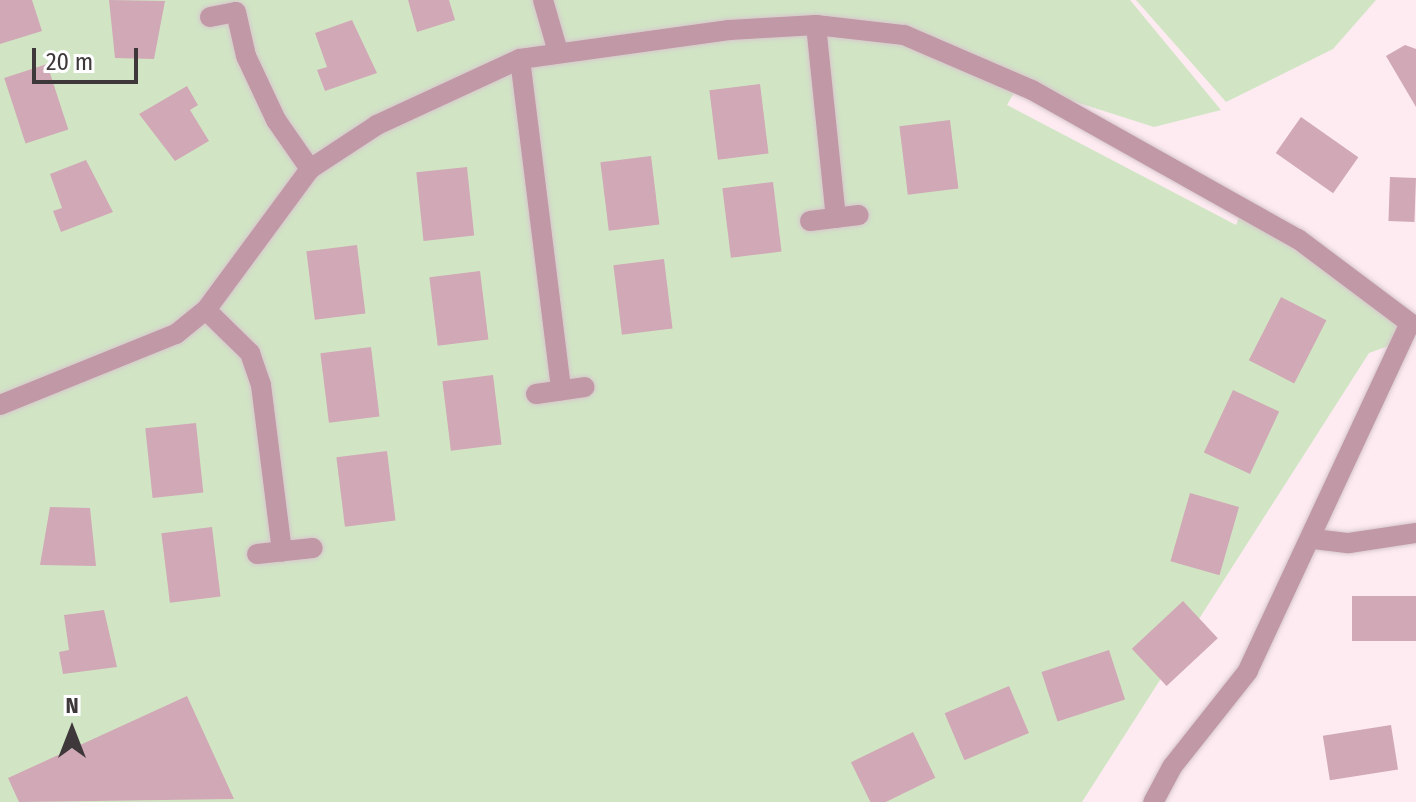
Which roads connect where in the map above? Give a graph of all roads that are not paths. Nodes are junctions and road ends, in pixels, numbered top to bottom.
1 (543, 0) edge
2 (210, 17) dead end
3 (816, 25) junction
4 (558, 52) junction
5 (520, 59) junction
6 (310, 169) junction
7 (859, 215) dead end
8 (836, 218) junction
9 (810, 221) dead end
10 (206, 310) junction
11 (1413, 323) edge
12 (585, 387) dead end
13 (561, 390) junction
14 (536, 394) dead end
15 (0, 405) edge
16 (1416, 533) edge
17 (1314, 539) junction
18 (313, 548) dead end
19 (282, 552) junction
20 (257, 554) dead end
21 (1153, 802) edge

1 - 4 street
2 - 6 street
3 - 4 street
3 - 8 street
3 - 11 street
4 - 5 street
5 - 6 street
5 - 13 street
6 - 10 street
7 - 8 street
8 - 9 street
10 - 15 street
10 - 19 street
11 - 17 street
12 - 13 street
13 - 14 street
16 - 17 street
17 - 21 street
18 - 19 street
19 - 20 street

